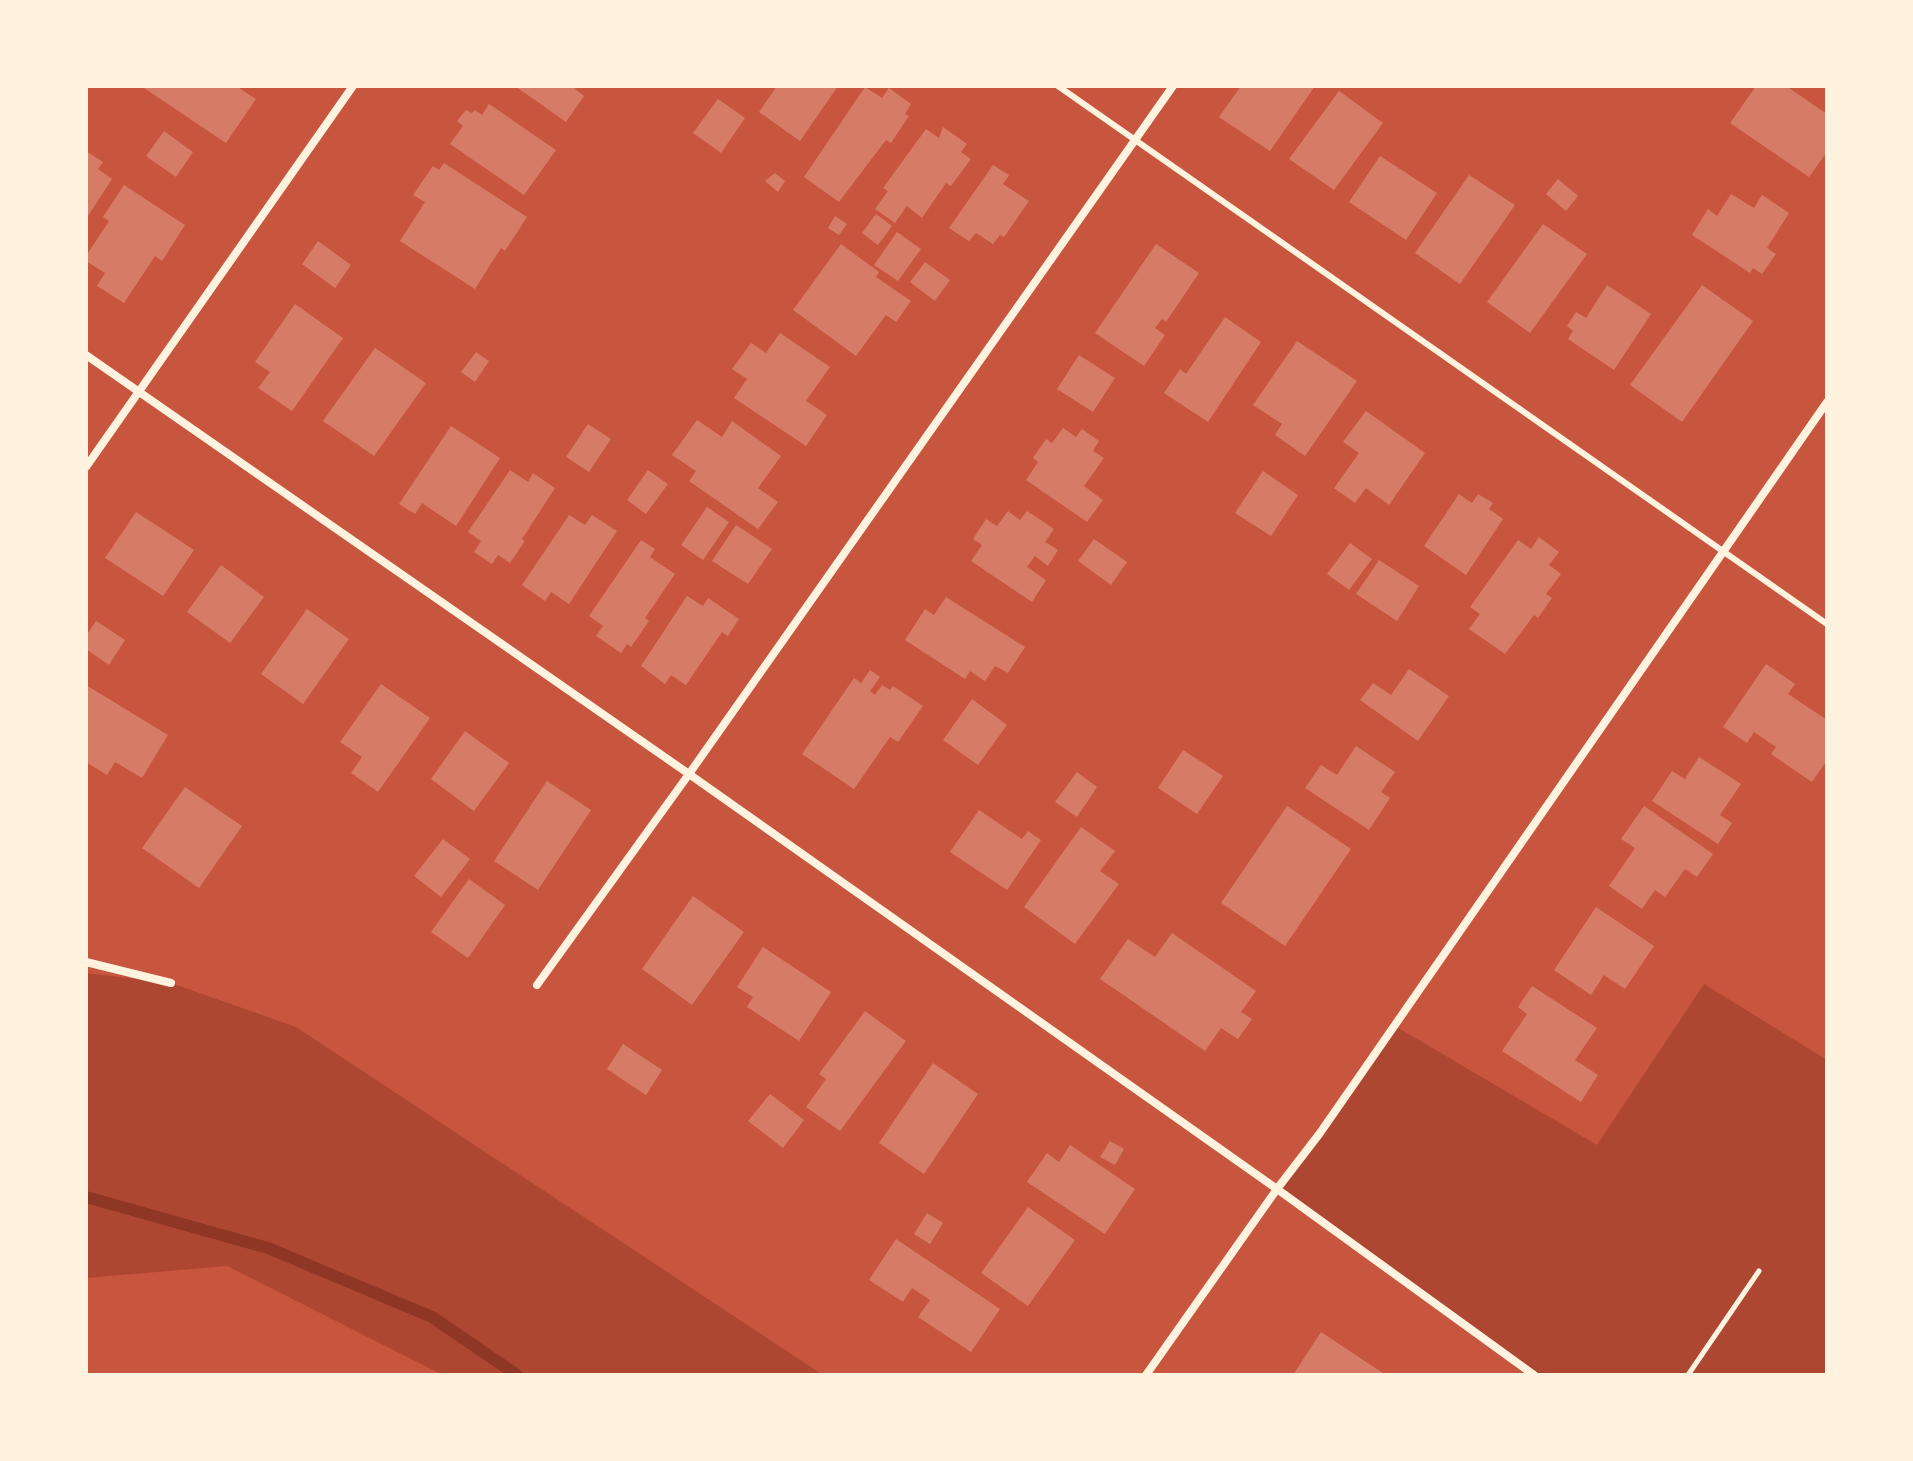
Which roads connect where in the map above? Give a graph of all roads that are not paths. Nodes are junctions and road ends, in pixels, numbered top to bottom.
1 (353, 86) edge
2 (1058, 86) edge
3 (1173, 86) edge
4 (1136, 140) junction
5 (86, 355) edge
6 (138, 391) junction
7 (1827, 402) edge
8 (86, 467) edge
9 (1724, 552) junction
10 (1827, 624) edge
11 (689, 774) junction
12 (86, 962) edge
13 (171, 983) dead end
14 (537, 985) dead end
15 (1277, 1189) junction
16 (1146, 1375) edge
17 (1534, 1375) edge

1 - 6 street
2 - 4 lane
3 - 4 street
4 - 9 lane
4 - 11 street
5 - 6 street
6 - 8 street
6 - 11 street
7 - 9 street
9 - 10 lane
9 - 15 street
11 - 14 street
11 - 15 street
12 - 13 street
15 - 16 street
15 - 17 street

